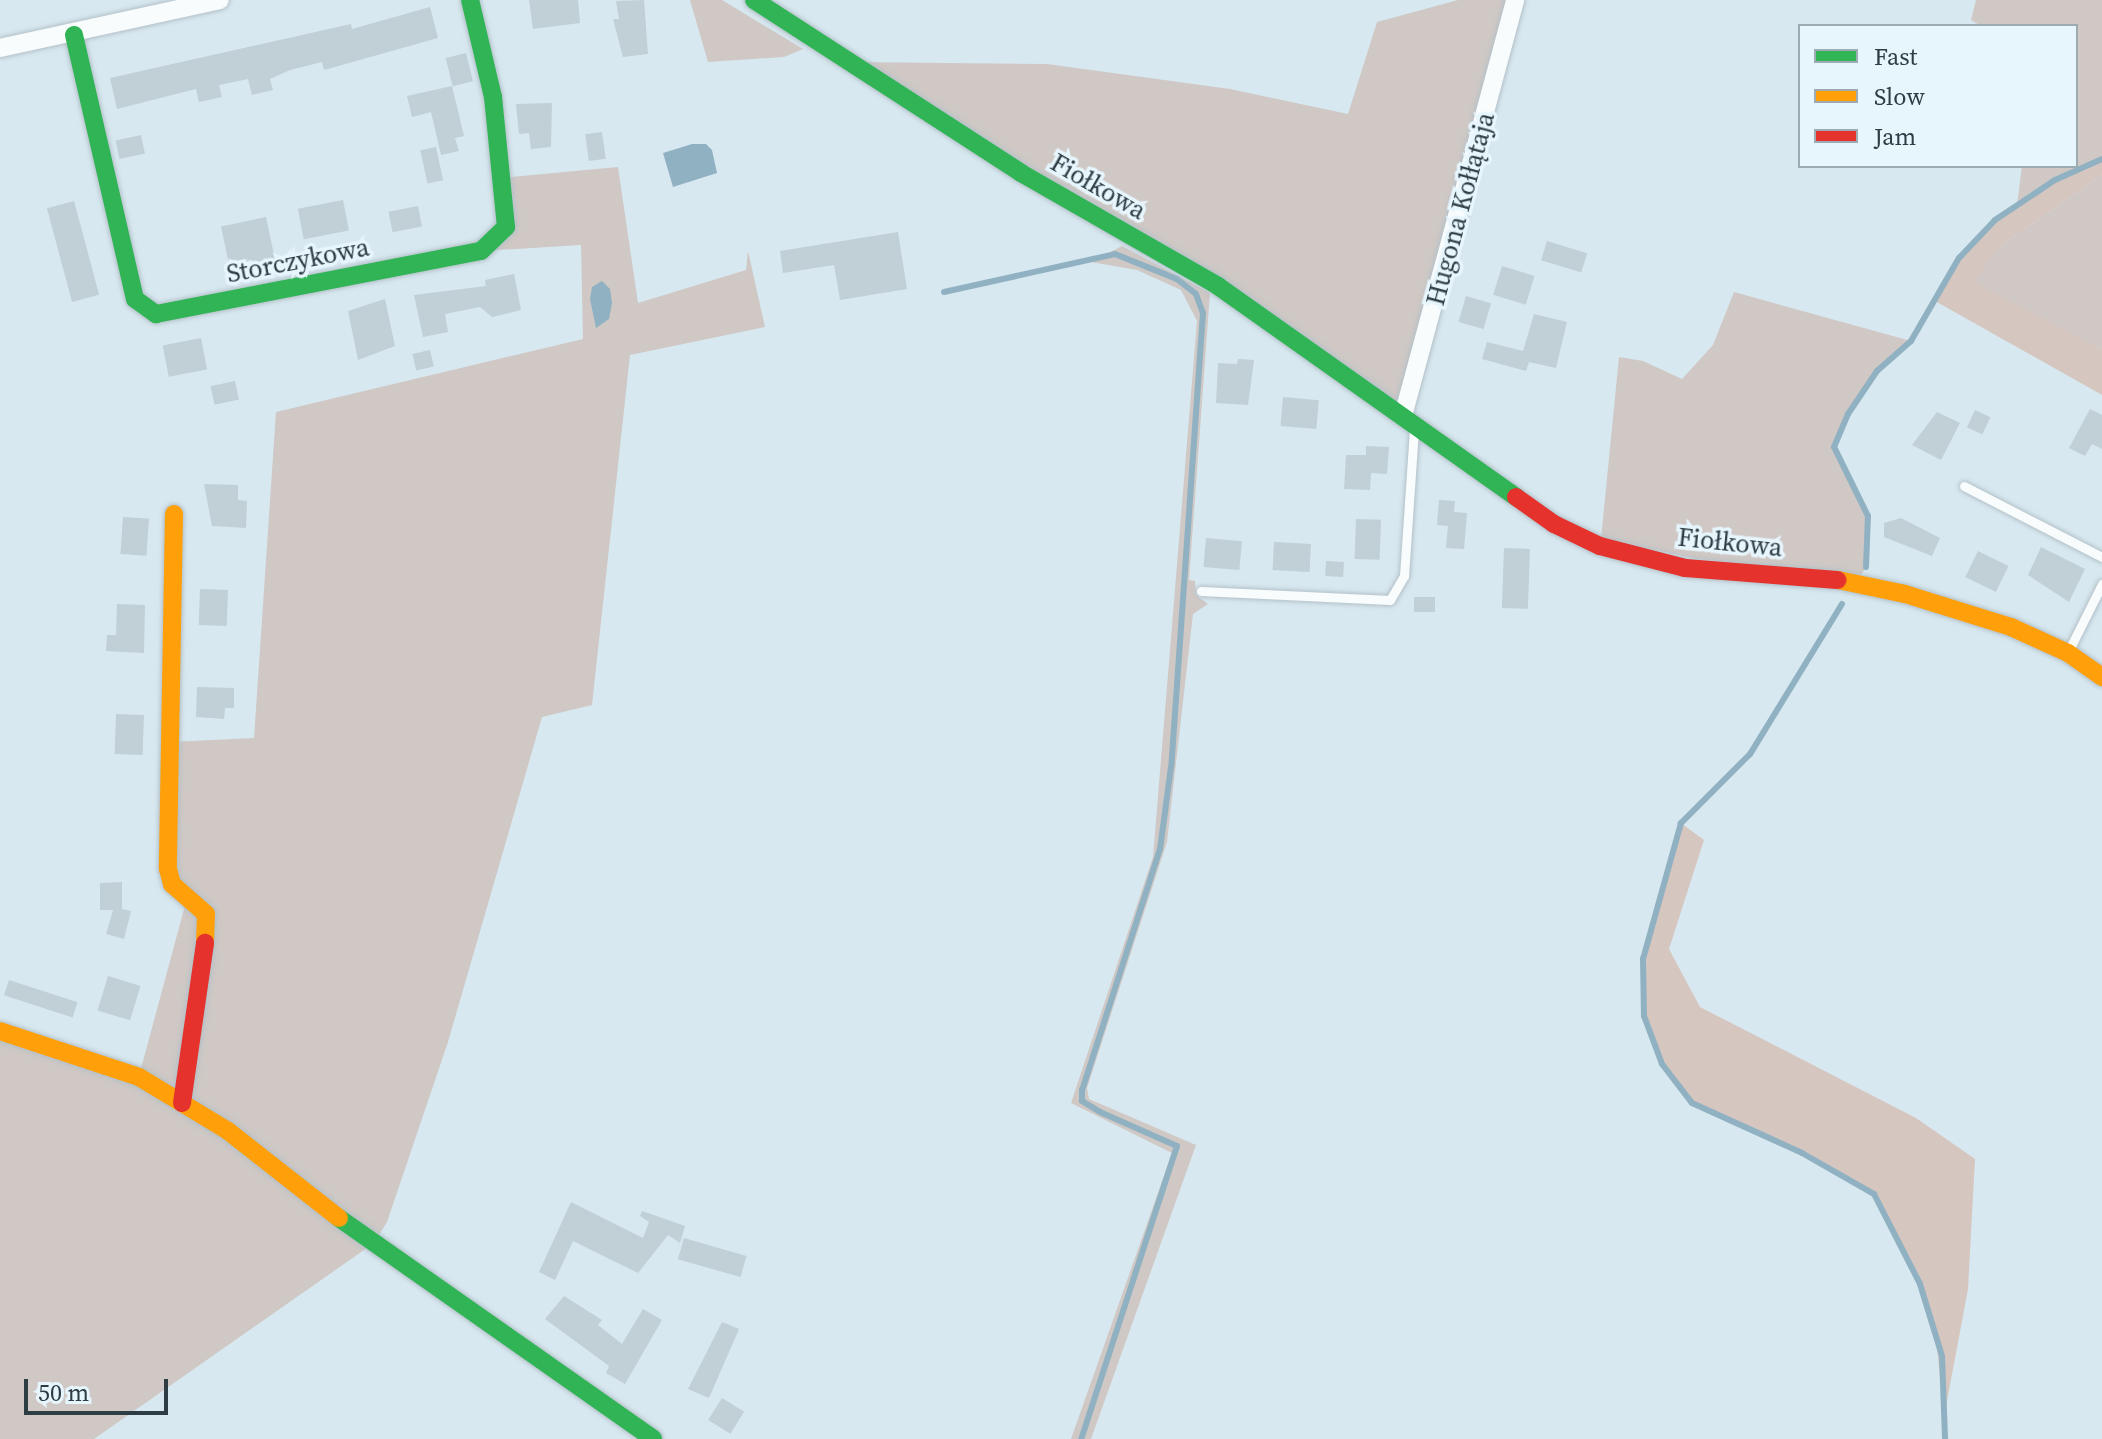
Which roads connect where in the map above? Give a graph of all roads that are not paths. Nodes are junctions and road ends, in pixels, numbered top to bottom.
1 (220, 0) edge
2 (470, 0) edge
3 (754, 0) edge
4 (1515, 0) edge
5 (74, 35) junction
6 (0, 48) edge
7 (1408, 420) junction
8 (1964, 486) dead end
9 (174, 514) dead end
10 (2102, 557) edge
11 (2102, 584) edge
12 (1201, 591) dead end
13 (2068, 653) junction
14 (2102, 677) edge
15 (0, 1031) edge
16 (182, 1103) junction
17 (653, 1439) edge

1 - 5 street
2 - 5 street, Storczykowa
3 - 7 street, Fiołkowa
4 - 7 street, Hugona Kołłątaja
5 - 6 street
7 - 12 lane
7 - 13 street, Fiołkowa
8 - 10 lane
9 - 16 street
11 - 13 lane
13 - 14 street, Fiołkowa
15 - 16 street
16 - 17 street

